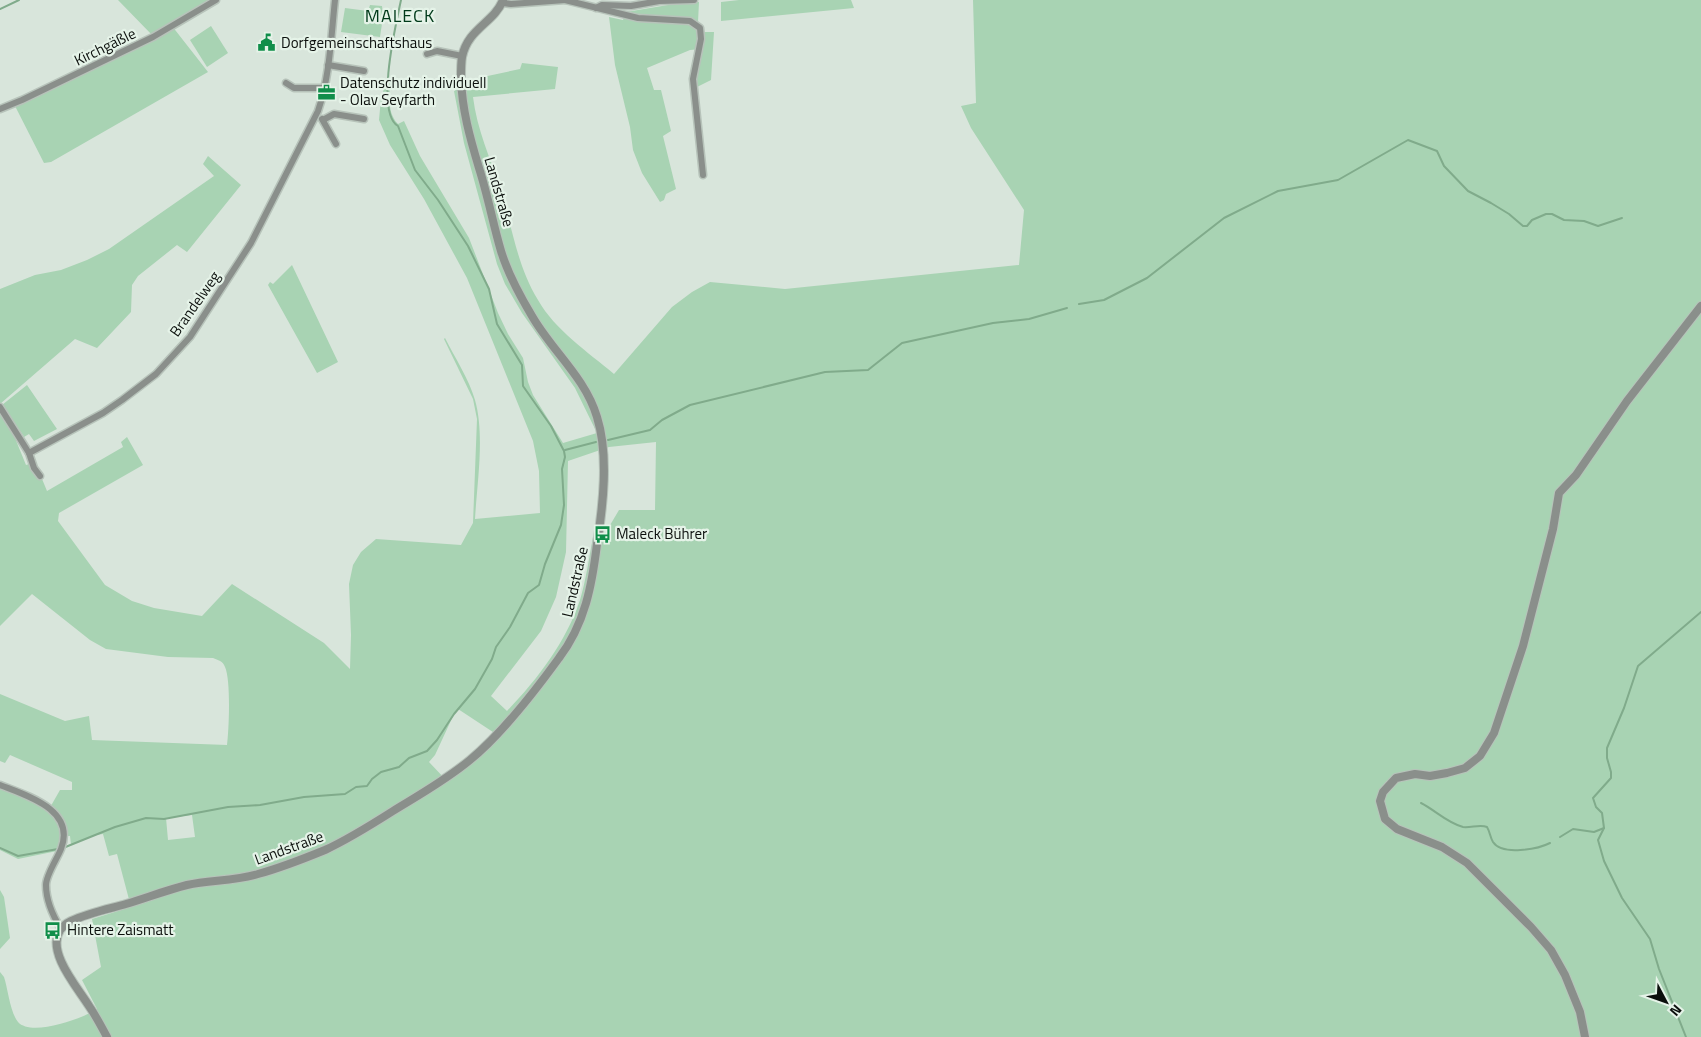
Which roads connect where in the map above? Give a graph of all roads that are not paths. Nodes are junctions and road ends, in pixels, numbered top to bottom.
1 (216, 0) edge
2 (335, 0) edge
3 (565, 0) edge
4 (694, 0) edge
5 (503, 2) edge
6 (596, 8) junction
7 (427, 54) dead end
8 (462, 56) junction
9 (328, 65) junction
10 (364, 71) dead end
11 (286, 83) dead end
12 (324, 88) junction
13 (0, 109) edge
14 (318, 111) junction
15 (364, 119) dead end
16 (323, 120) junction
17 (336, 144) dead end
18 (703, 175) dead end
19 (1701, 306) edge
20 (0, 407) edge
21 (29, 453) junction
22 (40, 476) dead end
23 (0, 784) edge
24 (61, 928) junction
25 (107, 1037) edge
26 (1585, 1037) edge

1 - 13 street, Kirchgäßle
2 - 9 street, Brandelweg
3 - 5 street
3 - 6 street
4 - 6 street
5 - 8 street, Landstraße
6 - 18 street
7 - 8 street
8 - 24 street, Landstraße
9 - 10 street
9 - 12 street, Brandelweg
11 - 12 street
12 - 14 street, Brandelweg
14 - 16 street
14 - 21 street, Brandelweg
15 - 16 street
16 - 17 street
19 - 26 street
20 - 21 street
21 - 22 street
23 - 24 street
24 - 25 street

